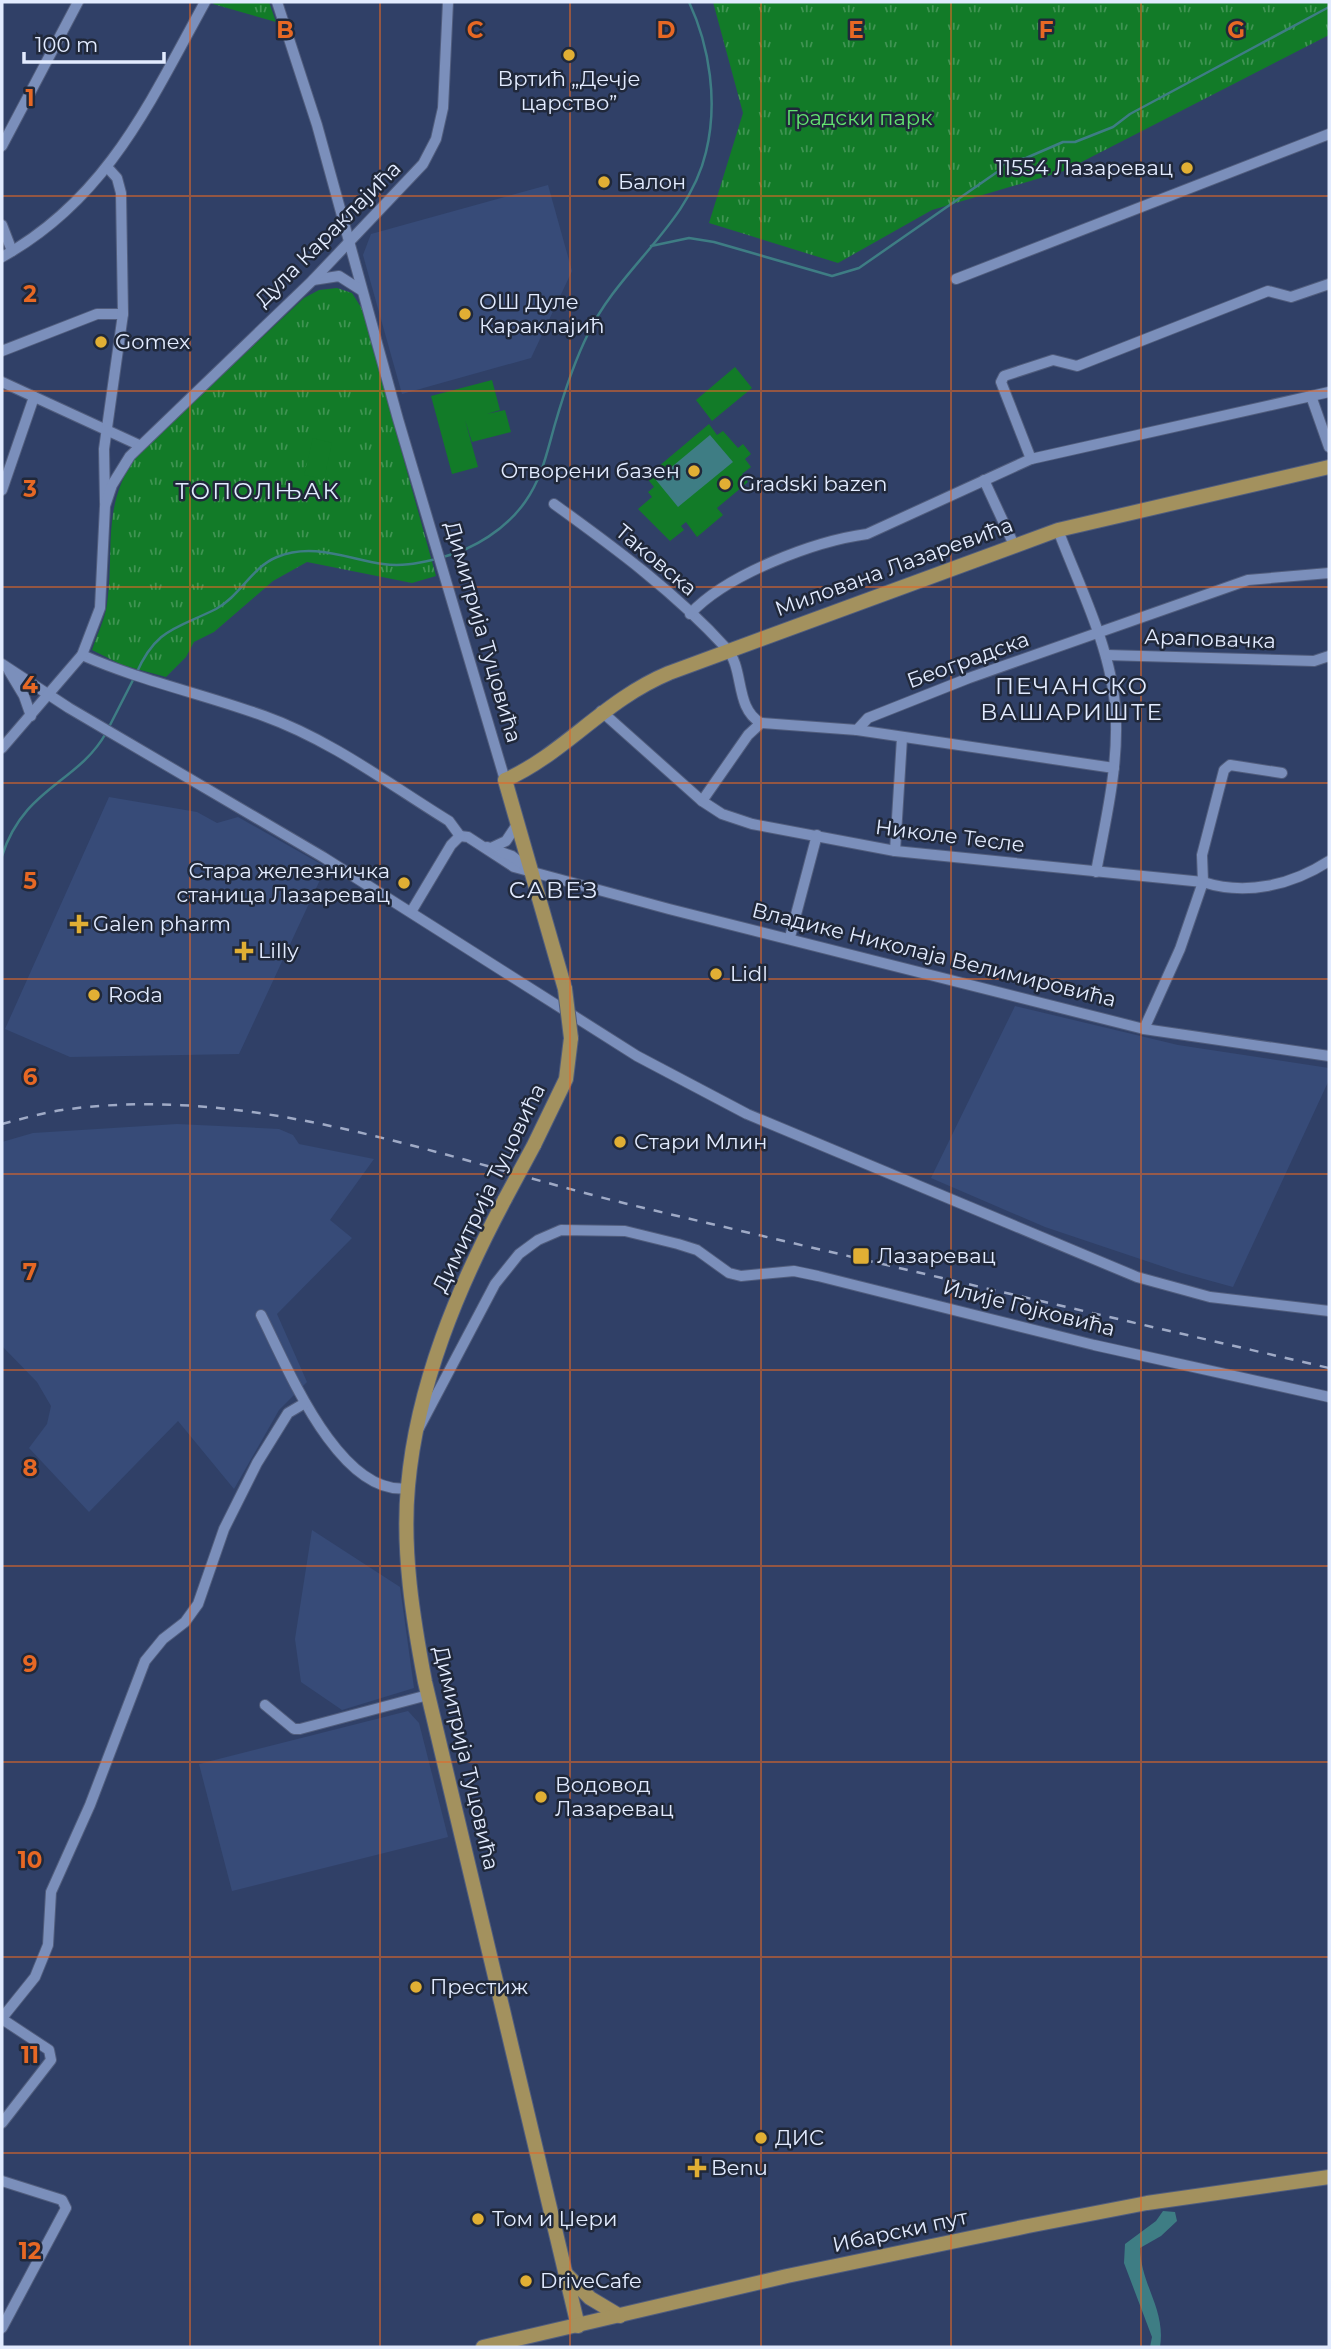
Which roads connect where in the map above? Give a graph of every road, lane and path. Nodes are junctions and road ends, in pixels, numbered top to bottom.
1 (78, 2) edge
2 (205, 2) edge
3 (277, 2) edge
4 (448, 2) edge
5 (1329, 134) edge
6 (2, 143) edge
7 (108, 168) junction
8 (2, 225) edge
9 (347, 241) junction
10 (7, 254) edge
11 (956, 279) dead end
12 (313, 280) junction
13 (1329, 284) edge
14 (363, 293) junction
15 (123, 313) junction
16 (2, 351) edge
17 (2, 382) edge
18 (1329, 392) edge
19 (1311, 396) junction
20 (34, 397) junction
21 (106, 429) junction
22 (139, 445) junction
23 (1329, 447) edge
24 (1031, 459) junction
25 (1329, 467) edge
26 (985, 480) junction
27 (2, 490) edge
28 (554, 505) dead end
29 (105, 506) junction
30 (1058, 530) junction
31 (1014, 545) junction
32 (1329, 573) edge
33 (690, 614) junction
34 (1098, 634) junction
35 (729, 650) junction
36 (82, 655) junction
37 (1106, 655) junction
38 (1329, 656) edge
39 (5, 666) edge
40 (49, 696) junction
41 (601, 711) junction
42 (31, 716) junction
43 (869, 718) junction
44 (761, 723) junction
45 (857, 730) junction
46 (873, 733) junction
47 (902, 738) junction
48 (2, 748) edge
49 (1114, 768) junction
50 (1282, 773) dead end
51 (505, 780) junction
52 (702, 801) junction
53 (518, 823) junction
54 (817, 835) junction
55 (460, 836) junction
56 (488, 847) junction
57 (895, 851) junction
58 (1329, 861) edge
59 (1096, 872) junction
60 (533, 873) junction
61 (1203, 882) junction
62 (411, 912) junction
63 (790, 937) junction
64 (1144, 1029) junction
65 (1329, 1056) edge
66 (1329, 1311) edge
67 (261, 1315) dead end
68 (1329, 1397) edge
69 (305, 1403) junction
70 (418, 1430) junction
71 (408, 1488) junction
72 (428, 1695) junction
73 (265, 1705) dead end
74 (2, 2018) edge
75 (2, 2123) edge
76 (1329, 2177) edge
77 (2, 2181) edge
78 (563, 2270) junction
79 (620, 2316) junction
80 (578, 2326) junction
81 (2, 2329) edge
82 (483, 2347) edge

1 - 6 street
2 - 7 street
3 - 9 street, Димитрија Туцовића
4 - 9 street, Дула Караклајића
5 - 11 street
7 - 10 street
7 - 15 street
8 - 10 street
9 - 12 street, Дула Караклајића
9 - 14 street, Димитрија Туцовића
12 - 14 street
12 - 22 street, Дула Караклајића
13 - 24 street
14 - 51 street, Димитрија Туцовића
15 - 16 street
15 - 21 street
17 - 20 street
18 - 19 street
19 - 23 street
19 - 24 street
20 - 21 street
20 - 27 street
21 - 22 street
21 - 29 street
22 - 29 street, Дула Караклајића
24 - 26 street
25 - 30 main road, Милована Лазаревића
26 - 31 street
26 - 33 street
28 - 33 street, Таковска
29 - 36 street
30 - 31 main road, Милована Лазаревића
30 - 34 street
31 - 35 main road, Милована Лазаревића
32 - 34 street, Београдска
33 - 35 street, Таковска
34 - 37 street
34 - 43 street, Београдска
35 - 41 main road, Милована Лазаревића
35 - 44 street
36 - 40 street
36 - 55 street
37 - 38 street, Араповачка
37 - 49 street
39 - 40 street
39 - 42 street
40 - 42 street
40 - 62 street
41 - 51 main road, Милована Лазаревића
41 - 52 street, Николе Тесле
42 - 48 street
43 - 45 street, Београдска
43 - 46 street
44 - 45 street
44 - 52 street
45 - 46 street
46 - 47 street
47 - 49 street
47 - 57 street
49 - 59 street
50 - 61 street
51 - 53 main road, Димитрија Туцовића
52 - 54 street, Николе Тесле
53 - 56 street
53 - 60 main road, Димитрија Туцовића
54 - 57 street, Николе Тесле
54 - 63 street
55 - 56 street
55 - 62 street
56 - 60 street
57 - 59 street, Николе Тесле
58 - 61 street, Николе Тесле
59 - 61 street, Николе Тесле
60 - 63 street, Владике Николаја Велимировића
60 - 70 main road, Димитрија Туцовића, bridge
61 - 64 street
62 - 66 street
63 - 64 street, Владике Николаја Велимировића
64 - 65 street, Владике Николаја Велимировића
67 - 69 street
68 - 70 street, Илије Гојковића
69 - 71 street
69 - 74 street
70 - 71 main road, Димитрија Туцовића
71 - 72 main road, Димитрија Туцовића
72 - 73 street
72 - 78 main road, Димитрија Туцовића
74 - 75 street
76 - 79 main road, Ибарски пут
77 - 81 street
78 - 79 main road
78 - 80 main road, Димитрија Туцовића
79 - 80 main road, Ибарски пут
80 - 82 main road, Ибарски пут

